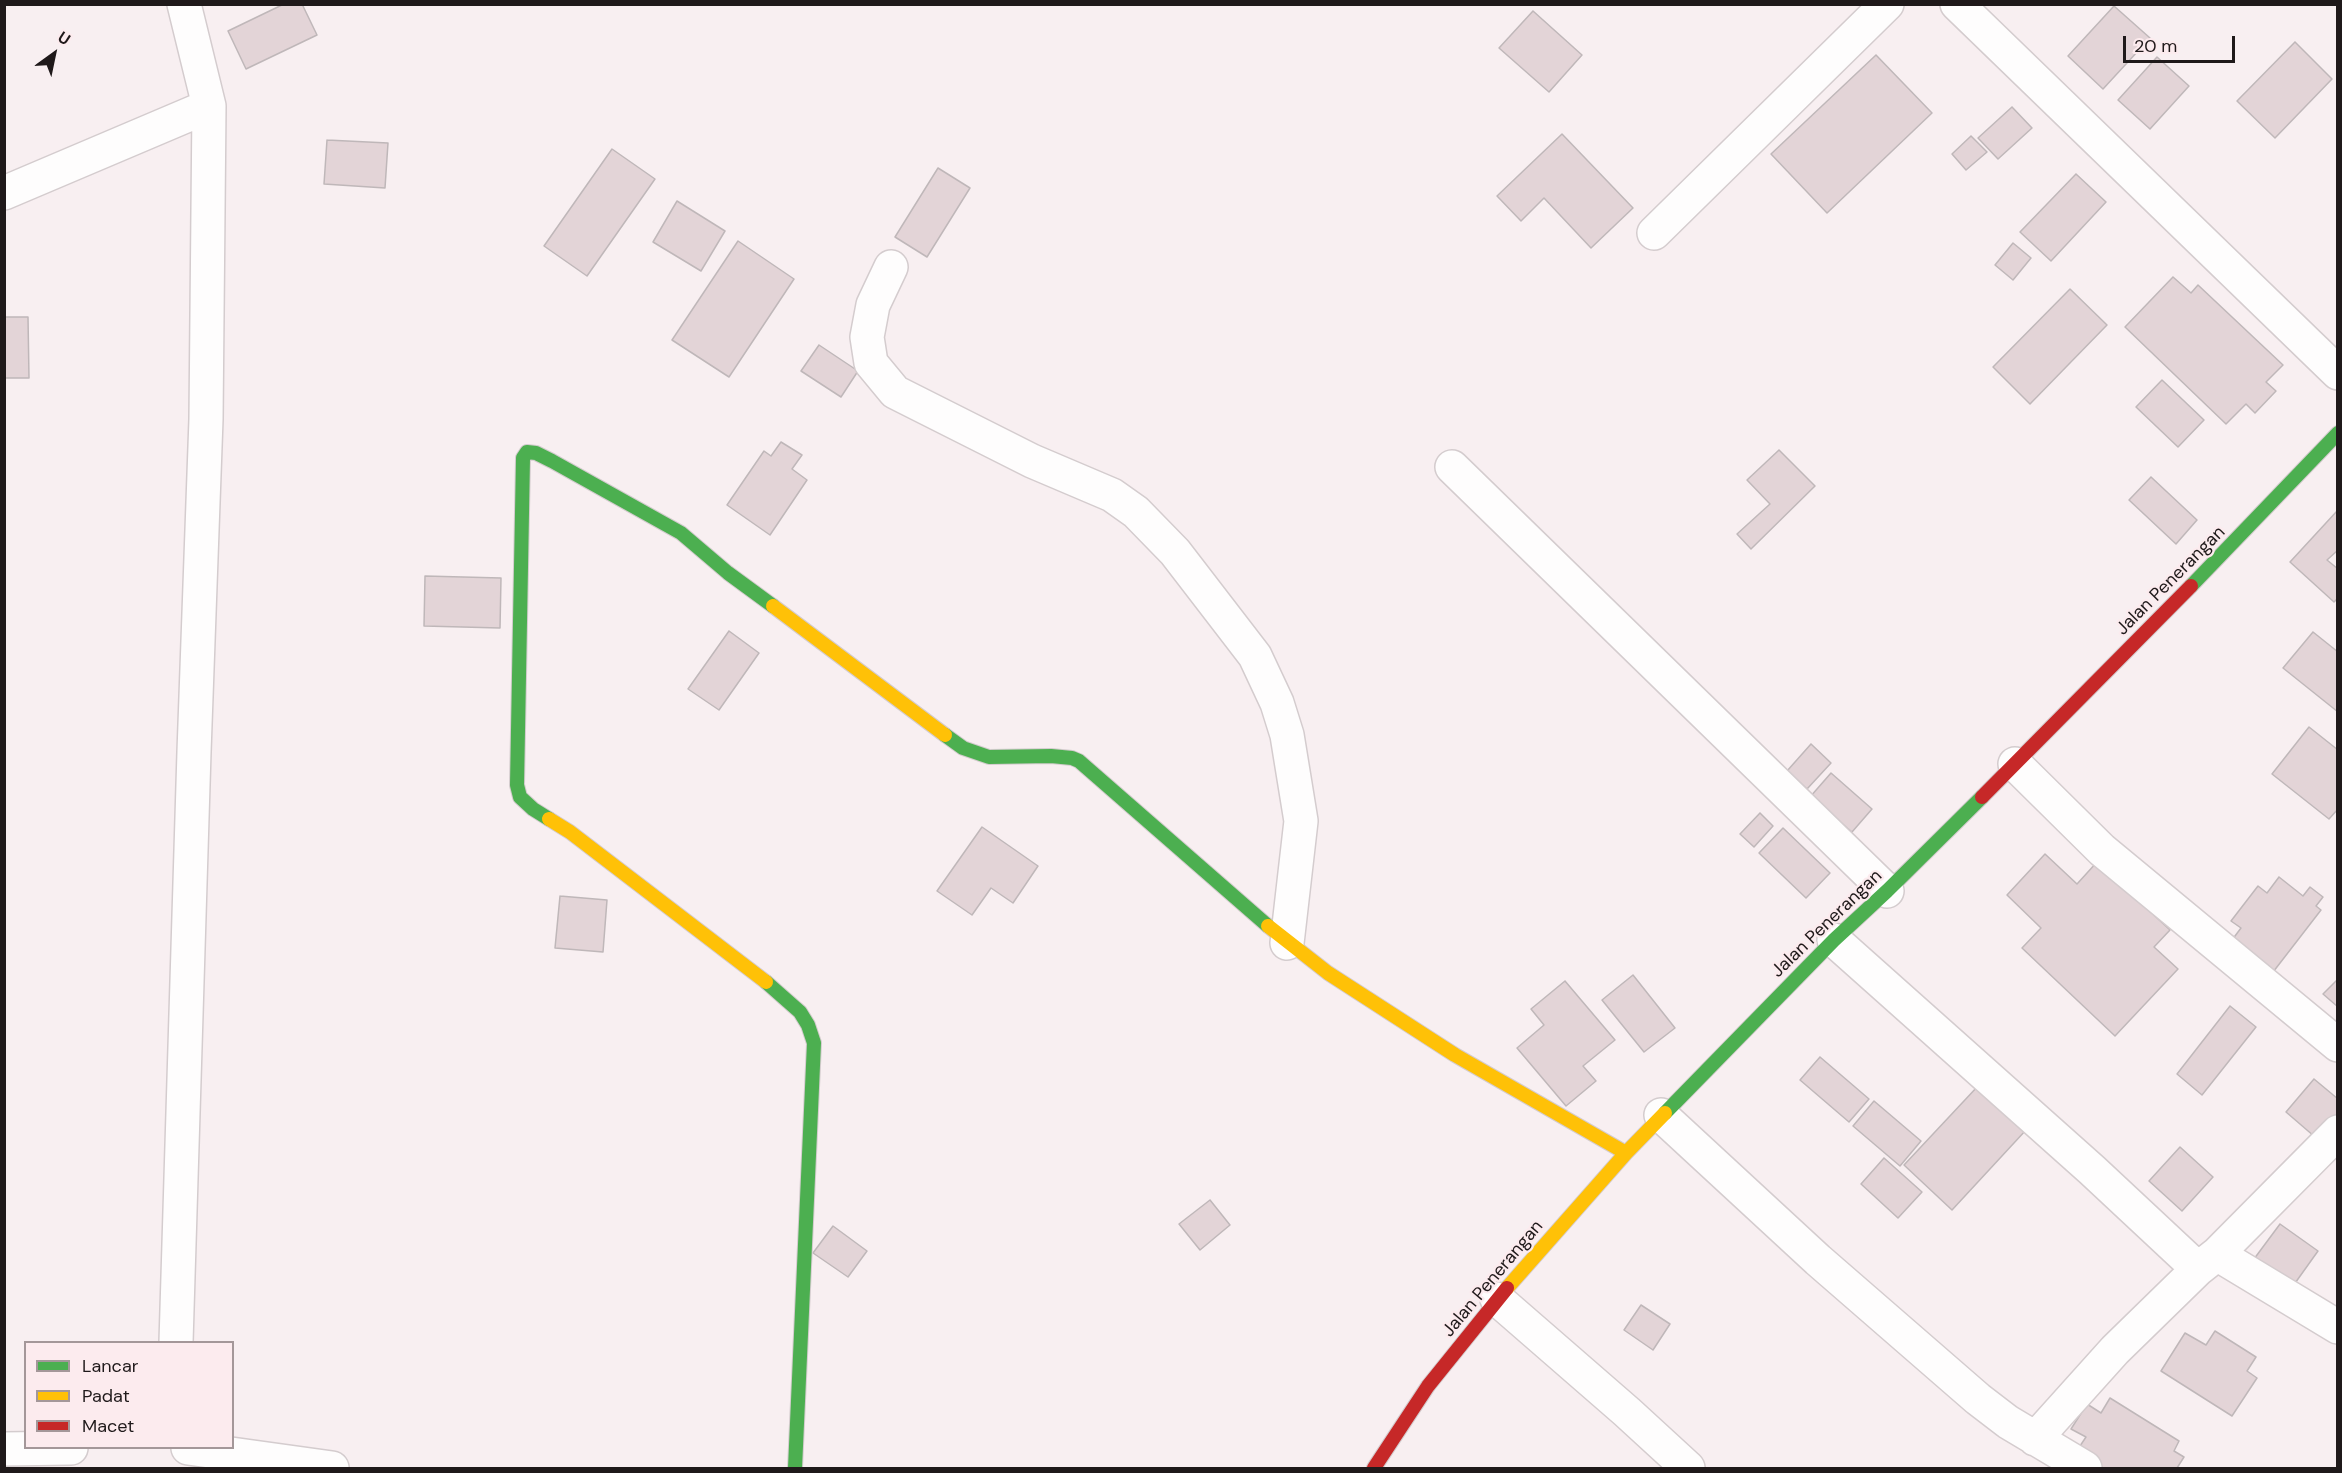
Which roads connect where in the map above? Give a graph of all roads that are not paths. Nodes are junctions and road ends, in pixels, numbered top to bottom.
1 (184, 4) edge
2 (1887, 4) edge
3 (1957, 4) edge
4 (209, 106) junction
5 (4, 193) edge
6 (1654, 233) dead end
7 (891, 267) dead end
8 (2337, 373) edge
9 (2337, 433) edge
10 (1452, 466) dead end
11 (2015, 764) junction
12 (1887, 891) junction
13 (1834, 940) junction
14 (1287, 943) junction
15 (2337, 1046) edge
16 (1661, 1115) junction
17 (2337, 1132) edge
18 (1626, 1153) junction
19 (2207, 1261) junction
20 (1497, 1299) junction
21 (2337, 1327) edge
22 (176, 1341) edge
23 (2035, 1439) junction
24 (4, 1449) edge
25 (24, 1449) edge
26 (195, 1449) edge
27 (332, 1468) edge
28 (795, 1468) edge
29 (1374, 1468) edge
30 (1688, 1468) edge
31 (2085, 1468) edge

1 - 4 street
2 - 6 street
3 - 8 street
4 - 5 street
4 - 22 street
7 - 14 street
9 - 11 street, Jalan Penerangan
10 - 12 street
11 - 12 street, Jalan Penerangan
11 - 15 street
12 - 13 street, Jalan Penerangan
13 - 16 street, Jalan Penerangan
13 - 19 street
14 - 18 street
14 - 28 street
16 - 18 street, Jalan Penerangan
16 - 23 street
17 - 19 street
18 - 20 street, Jalan Penerangan
19 - 21 street
19 - 23 street
20 - 29 street, Jalan Penerangan
20 - 30 street
23 - 31 street
24 - 25 street
26 - 27 street

